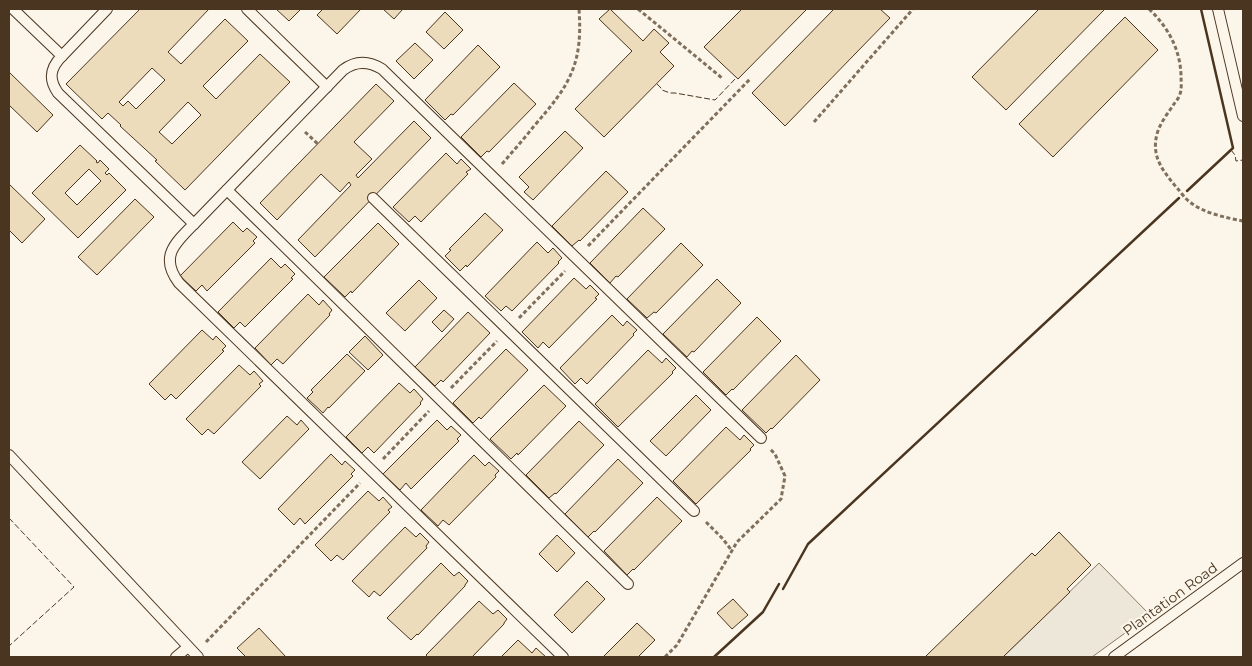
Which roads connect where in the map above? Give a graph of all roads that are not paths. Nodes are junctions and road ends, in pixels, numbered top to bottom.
1 (13, 9) edge
2 (107, 9) edge
3 (247, 9) edge
4 (1218, 9) edge
5 (62, 56) junction
6 (327, 87) junction
7 (1243, 116) edge
8 (227, 190) junction
9 (373, 198) dead end
10 (194, 224) junction
11 (761, 438) road end
12 (9, 455) edge
13 (694, 511) road end
14 (1243, 563) edge
15 (628, 584) dead end
16 (194, 653) edge
17 (176, 657) edge
18 (563, 657) edge
19 (1114, 657) edge

1 - 5 lane
2 - 5 lane
3 - 6 lane
4 - 7 lane
5 - 10 lane
6 - 8 lane
6 - 11 lane
8 - 10 lane
8 - 15 lane
9 - 13 lane
10 - 18 lane
12 - 16 lane
14 - 19 lane, Plantation Road
16 - 17 lane

